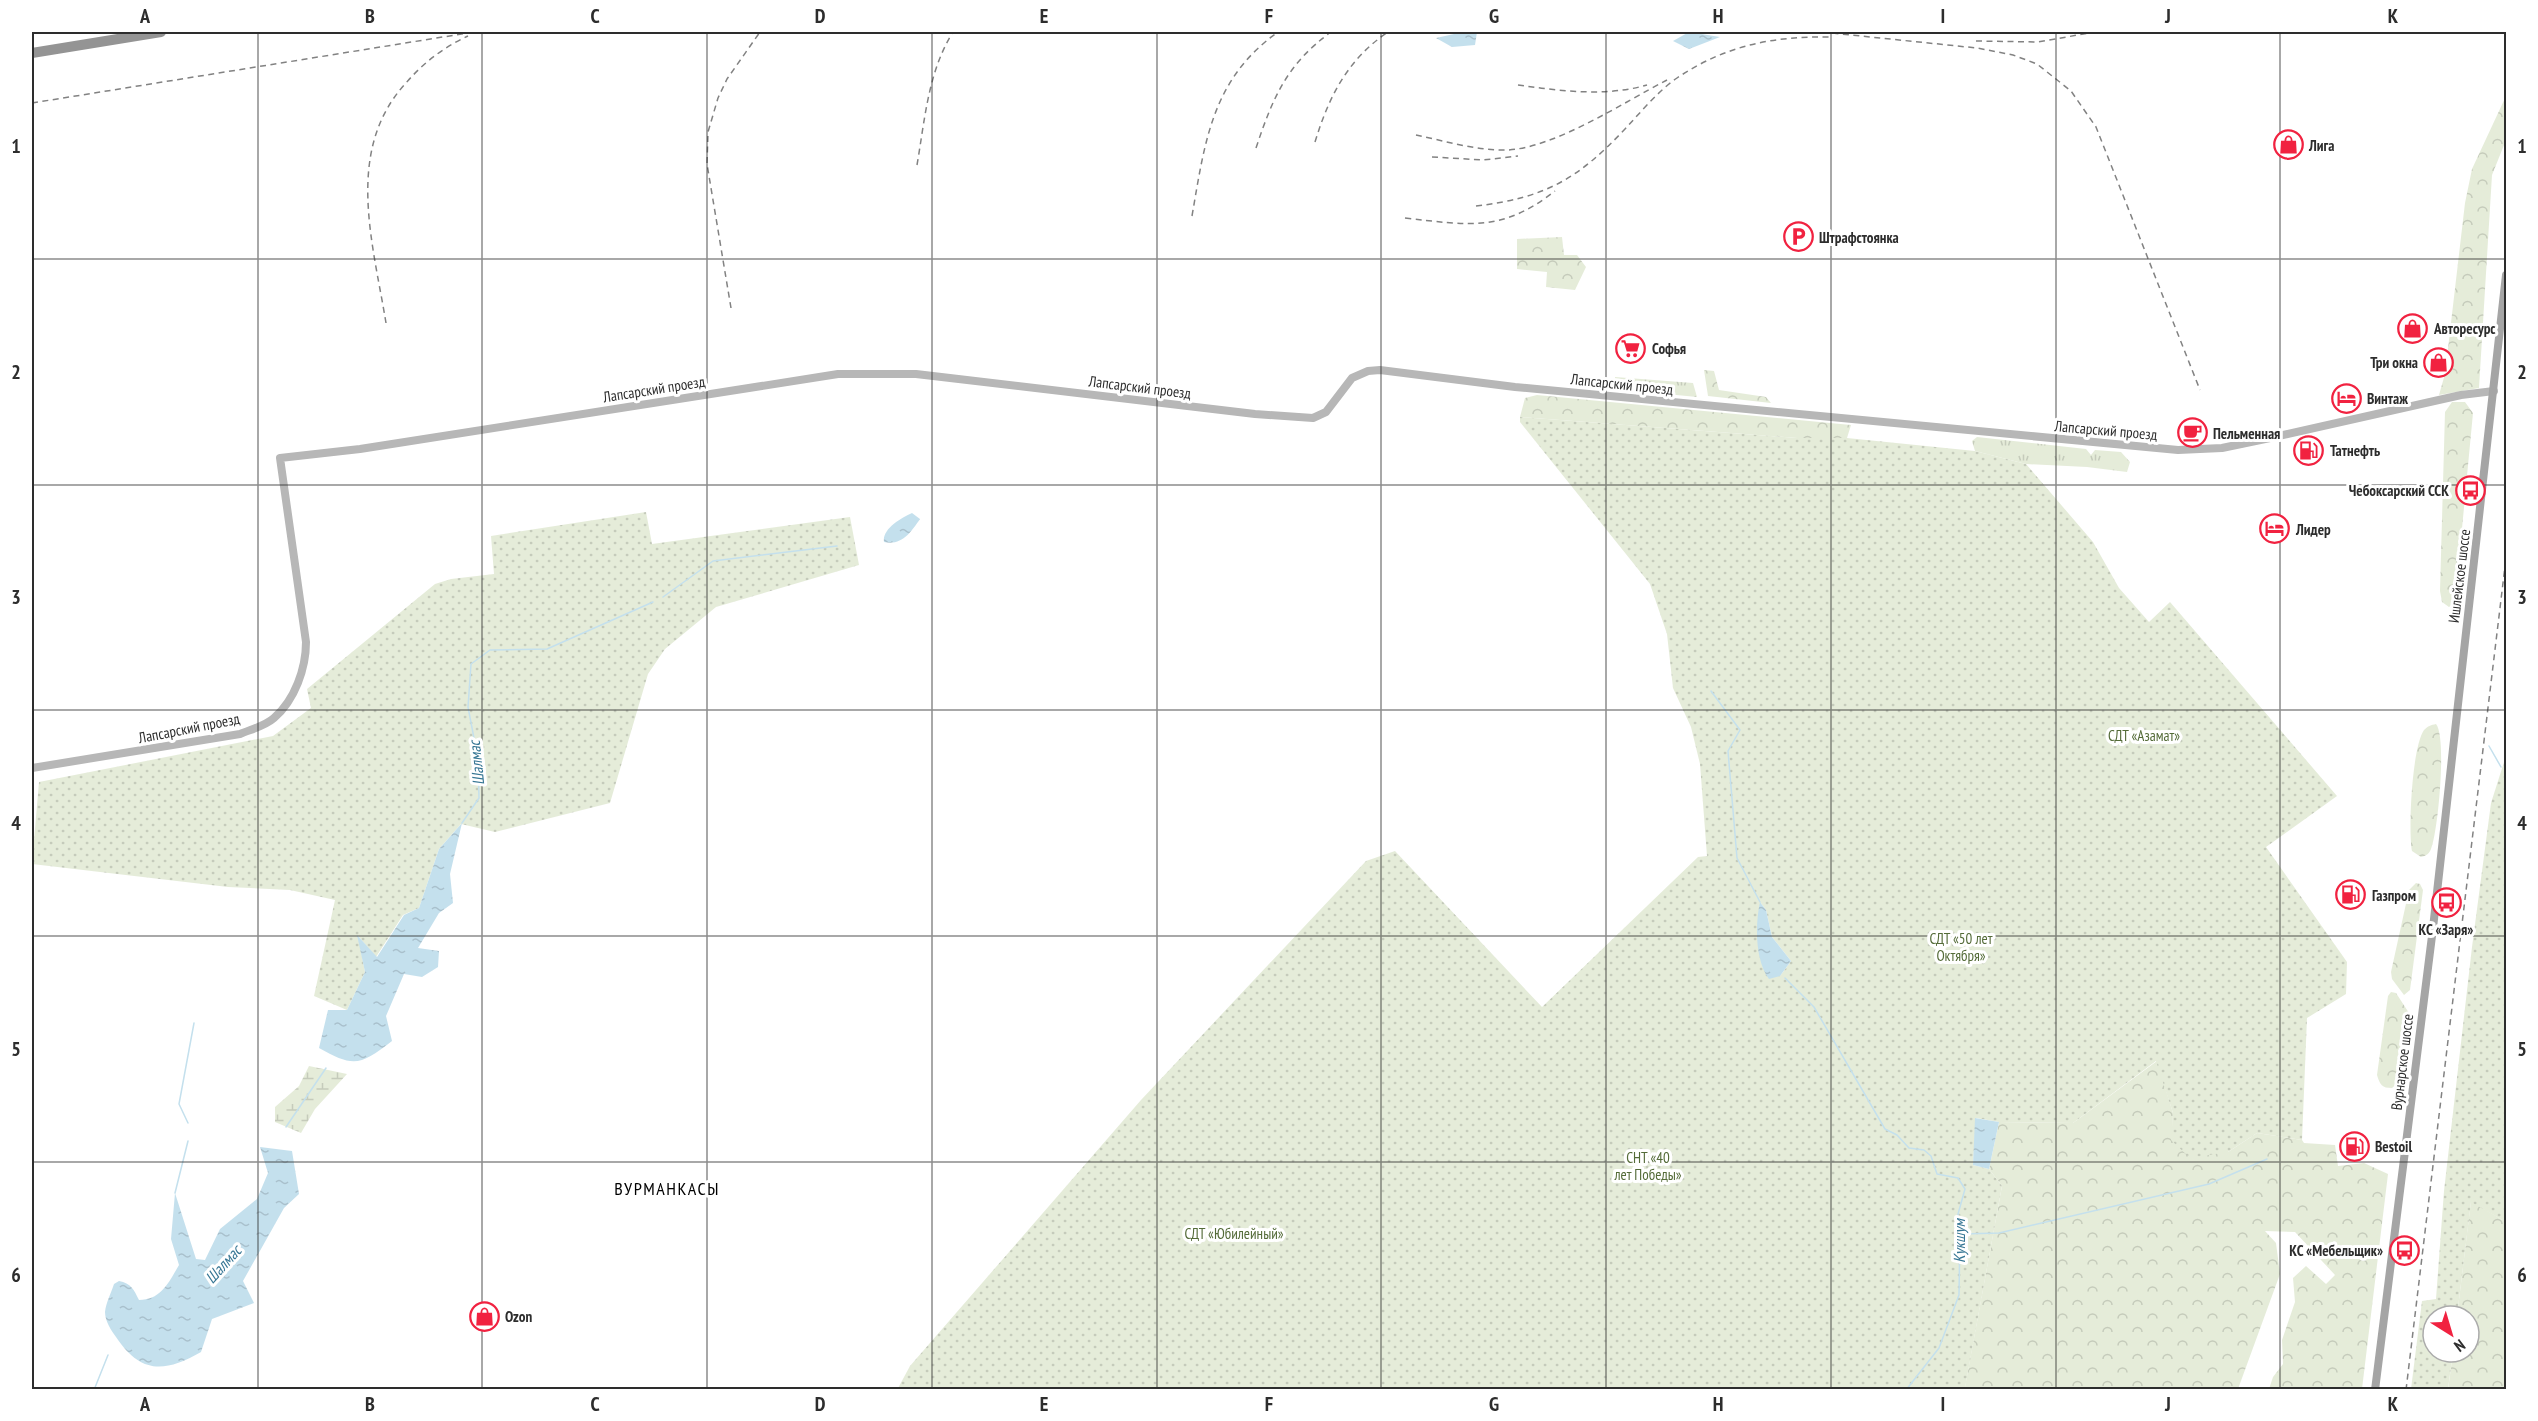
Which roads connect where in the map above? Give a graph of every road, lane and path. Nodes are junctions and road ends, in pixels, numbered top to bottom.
1 (160, 32) edge
2 (32, 53) edge
3 (2506, 275) edge
4 (2494, 391) junction
5 (32, 768) edge
6 (2438, 881) joint
7 (2375, 1389) edge

1 - 2 highway
3 - 4 main road, Ишлейское шоссе
4 - 5 street, Лапсарский проезд
4 - 6 main road, Ишлейское шоссе
6 - 7 main road, Вурнарское шоссе

